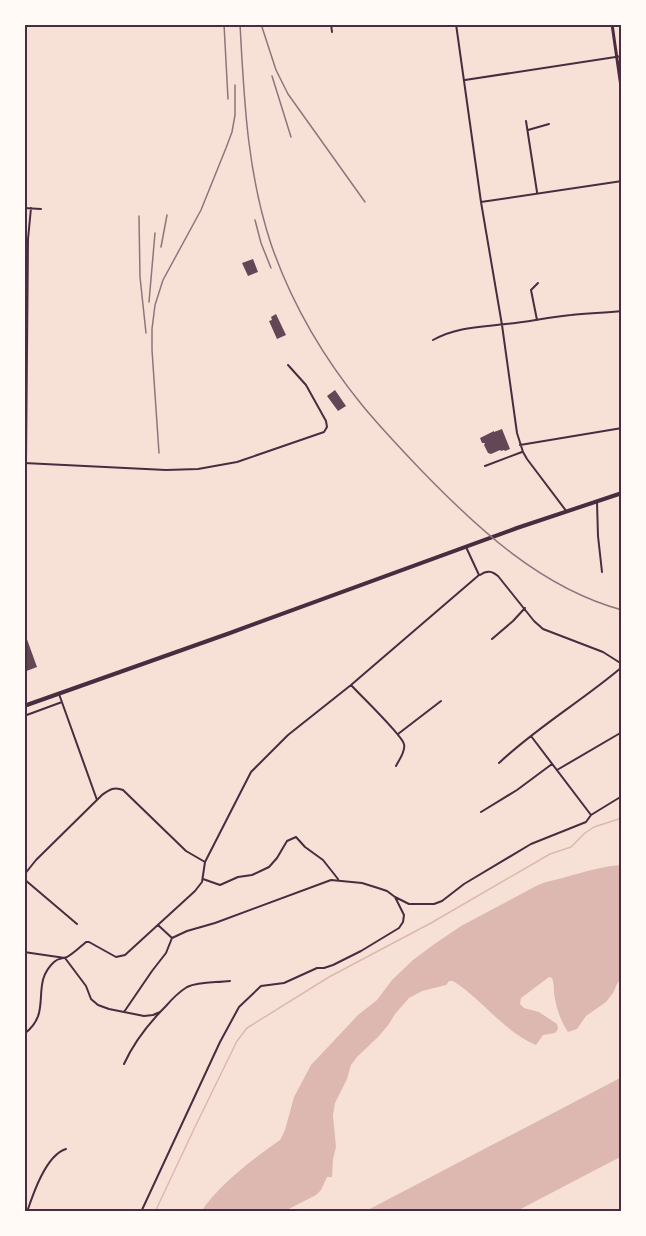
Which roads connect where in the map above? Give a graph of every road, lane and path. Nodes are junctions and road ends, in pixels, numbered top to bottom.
1 (331, 24) edge
2 (456, 24) edge
3 (612, 24) edge
4 (332, 32) dead end
5 (622, 56) edge
6 (617, 57) junction
7 (464, 80) junction
8 (622, 94) edge
9 (526, 121) dead end
10 (549, 124) dead end
11 (527, 131) junction
12 (622, 181) edge
13 (537, 194) junction
14 (481, 202) junction
15 (24, 208) edge
16 (31, 208) junction
17 (41, 209) dead end
18 (538, 283) dead end
19 (622, 311) edge
20 (537, 320) junction
21 (502, 325) junction
22 (433, 340) dead end
23 (288, 365) dead end
24 (622, 428) edge
25 (520, 445) junction
26 (523, 452) junction
27 (25, 463) edge
28 (485, 466) dead end
29 (622, 493) edge
30 (597, 502) junction
31 (567, 512) junction
32 (466, 547) junction
33 (602, 572) dead end
34 (479, 575) junction
35 (525, 608) junction
36 (492, 639) dead end
37 (622, 666) edge
38 (351, 685) junction
39 (59, 693) junction
40 (441, 701) dead end
41 (62, 702) junction
42 (24, 706) edge
43 (24, 716) edge
44 (622, 732) edge
45 (397, 734) junction
46 (530, 736) junction
47 (499, 763) dead end
48 (552, 764) junction
49 (396, 766) dead end
50 (557, 770) junction
51 (622, 796) edge
52 (98, 800) junction
53 (481, 812) dead end
54 (591, 815) junction
55 (204, 862) junction
56 (24, 877) edge
57 (203, 879) junction
58 (341, 881) junction
59 (395, 897) junction
60 (77, 924) dead end
61 (158, 925) junction
62 (172, 938) junction
63 (24, 952) edge
64 (65, 958) junction
65 (230, 981) dead end
66 (124, 1012) junction
67 (160, 1012) junction
68 (24, 1034) edge
69 (124, 1064) dead end
70 (66, 1149) dead end
71 (27, 1212) edge
72 (141, 1212) edge

1 - 4 street
2 - 7 street
3 - 6 street
5 - 6 street
6 - 7 street
6 - 8 street
7 - 14 street
9 - 11 street
10 - 11 street
11 - 13 street
12 - 13 street
13 - 14 street
14 - 21 street
15 - 16 street
16 - 17 street
16 - 27 street
18 - 20 street
19 - 20 street
20 - 21 street
21 - 22 street
21 - 25 street
23 - 27 street
24 - 25 street
25 - 26 street
26 - 28 street
26 - 31 street
29 - 30 main road
30 - 31 main road
30 - 33 street
31 - 32 main road
32 - 34 street
32 - 39 main road
34 - 35 street
34 - 38 street
35 - 36 street
35 - 37 street
37 - 46 street
38 - 45 street
38 - 55 street
39 - 41 street
39 - 42 main road
40 - 45 street
41 - 43 street
41 - 52 street
44 - 50 street
45 - 49 street
46 - 47 street
46 - 48 street
48 - 50 street
48 - 53 street
50 - 54 street
51 - 54 street
52 - 55 street
52 - 56 street
54 - 59 street
55 - 57 street
56 - 60 street
57 - 58 street
57 - 61 street
58 - 59 street
58 - 62 street
59 - 72 street
61 - 62 street
61 - 64 street
62 - 66 street
63 - 64 street
64 - 66 street
64 - 68 street
65 - 67 street
66 - 67 street
67 - 69 street
70 - 71 street

